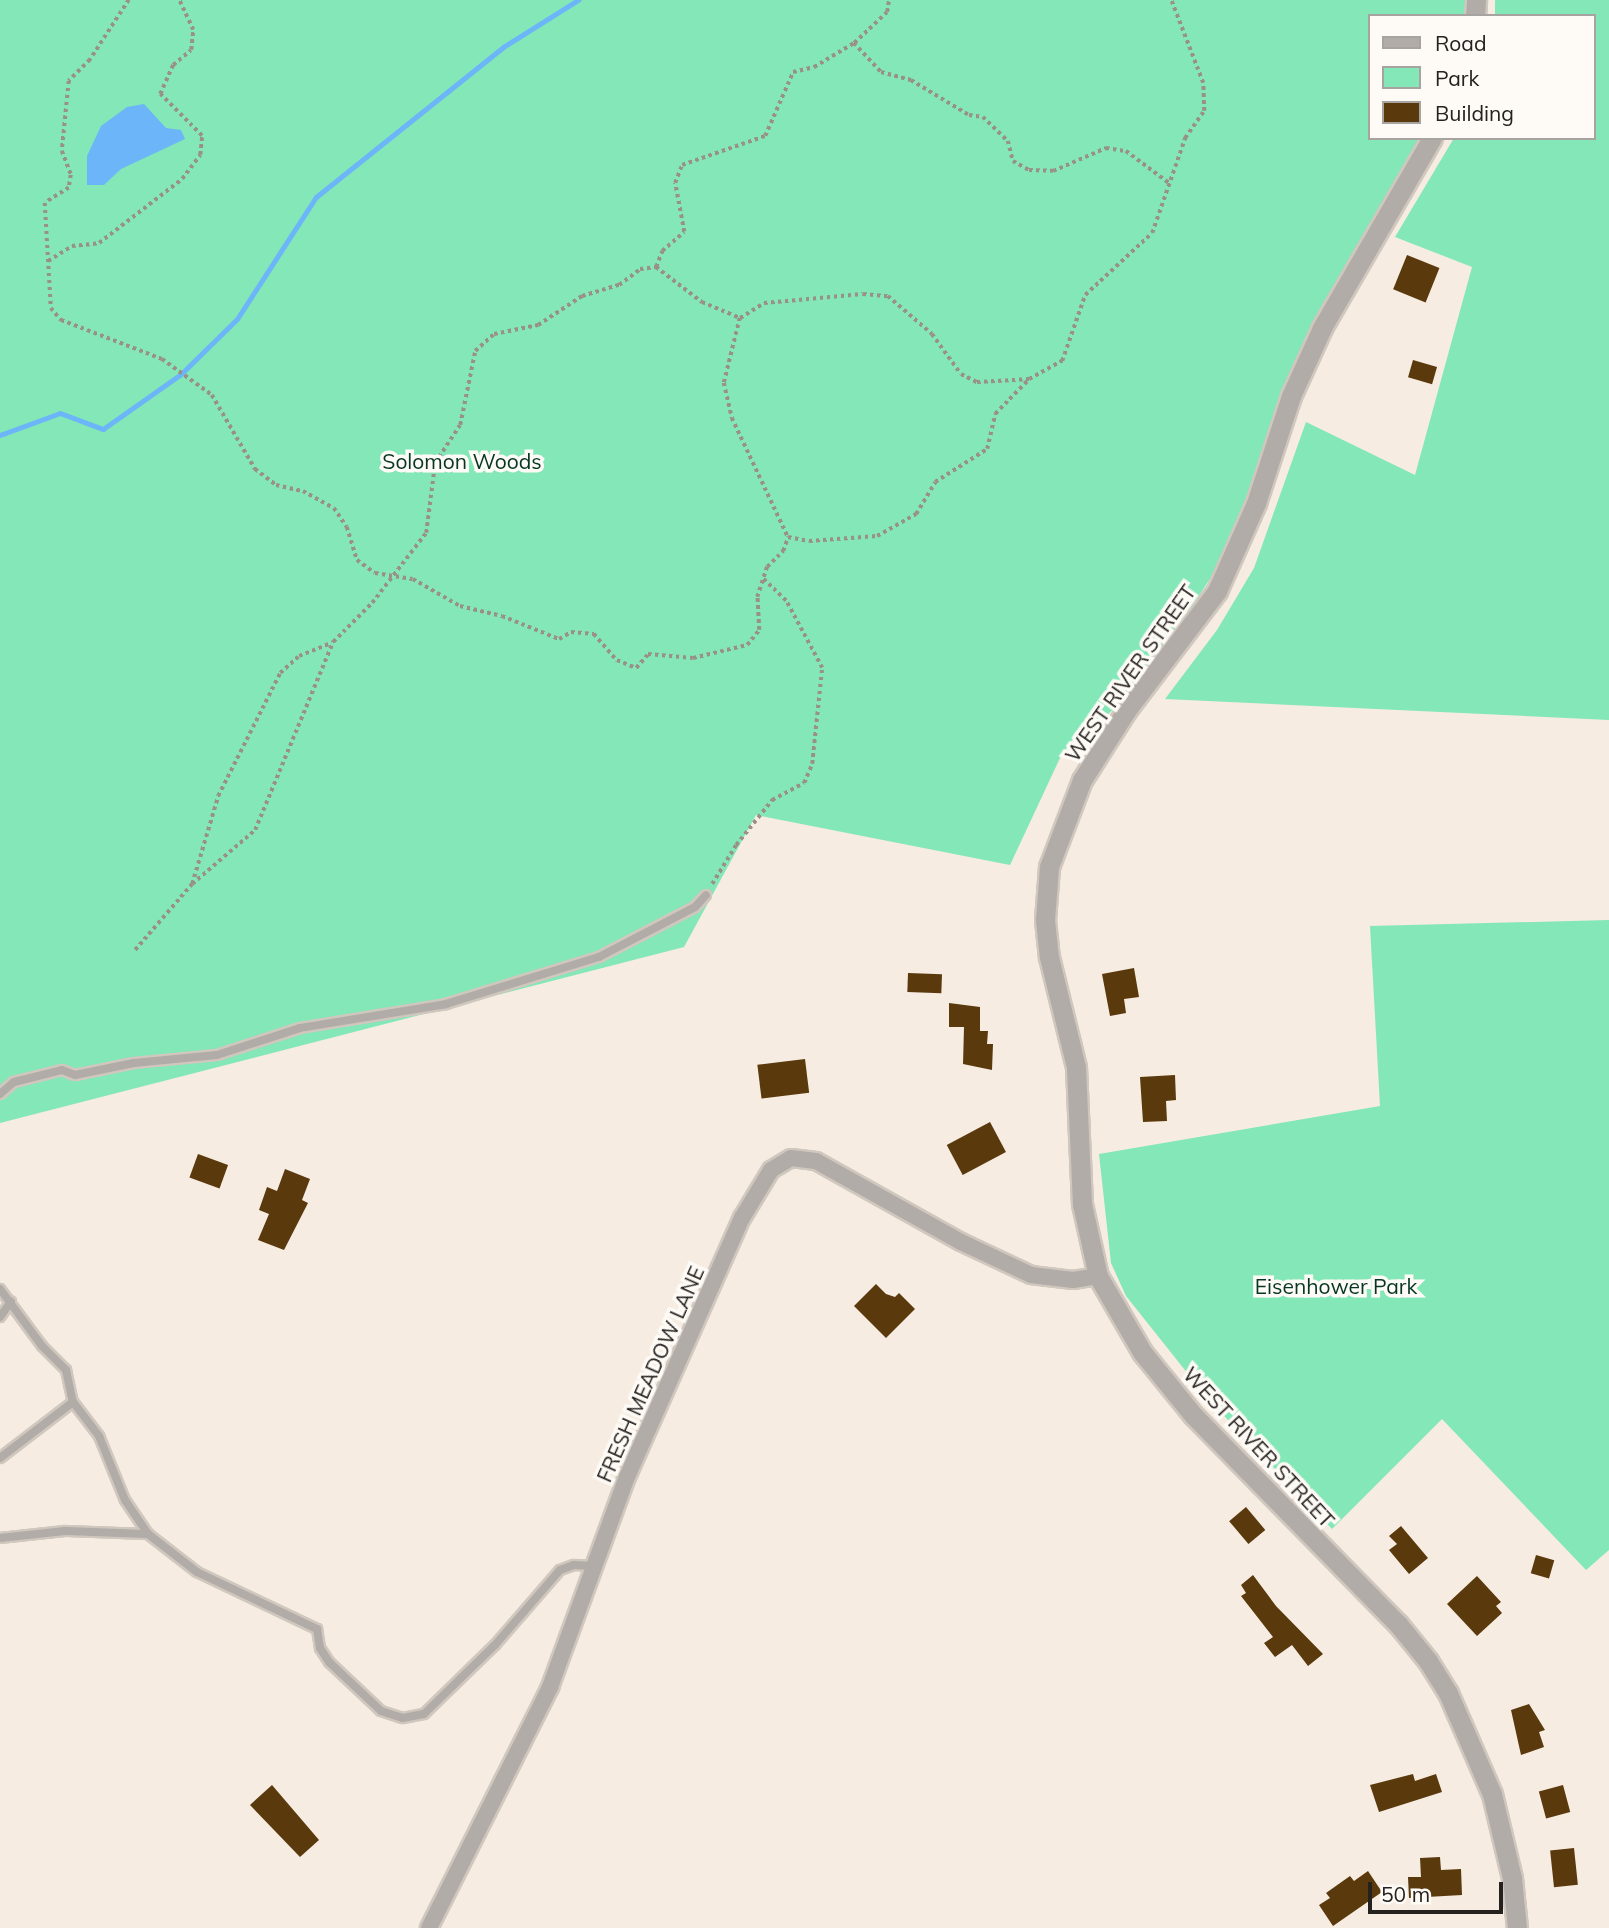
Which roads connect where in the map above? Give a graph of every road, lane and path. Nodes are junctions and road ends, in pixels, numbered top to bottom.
1 (129, 0) edge
2 (178, 0) edge
3 (889, 0) edge
4 (1171, 0) edge
5 (854, 43) junction
6 (1431, 140) edge
7 (1169, 183) junction
8 (48, 261) junction
9 (656, 267) junction
10 (740, 318) junction
11 (1029, 379) junction
12 (788, 537) junction
13 (397, 574) junction
14 (763, 579) junction
15 (333, 642) junction
16 (192, 884) junction
17 (706, 895) joint
18 (135, 950) dead end
19 (0, 1094) edge
20 (1098, 1276) junction
21 (0, 1289) edge
22 (11, 1301) junction
23 (0, 1317) edge
24 (73, 1402) junction
25 (0, 1458) edge
26 (148, 1534) junction
27 (0, 1538) edge
28 (596, 1566) junction
29 (429, 1928) edge
30 (1517, 1928) edge

1 - 8 path
2 - 8 path
3 - 5 path
4 - 7 path
5 - 7 path
5 - 9 path
6 - 20 street, WEST RIVER STREET
7 - 11 path
8 - 13 path
9 - 10 path
9 - 13 path
10 - 11 path
10 - 12 path
11 - 12 path
12 - 14 path
13 - 14 path
13 - 15 path
14 - 17 path
15 - 16 path
15 - 16 path
16 - 18 path
17 - 19 lane
20 - 28 street, FRESH MEADOW LANE
20 - 30 street, WEST RIVER STREET
21 - 22 lane
22 - 23 lane
22 - 24 lane
24 - 25 lane
24 - 26 lane
26 - 27 lane
26 - 28 lane
28 - 29 street, FRESH MEADOW LANE

